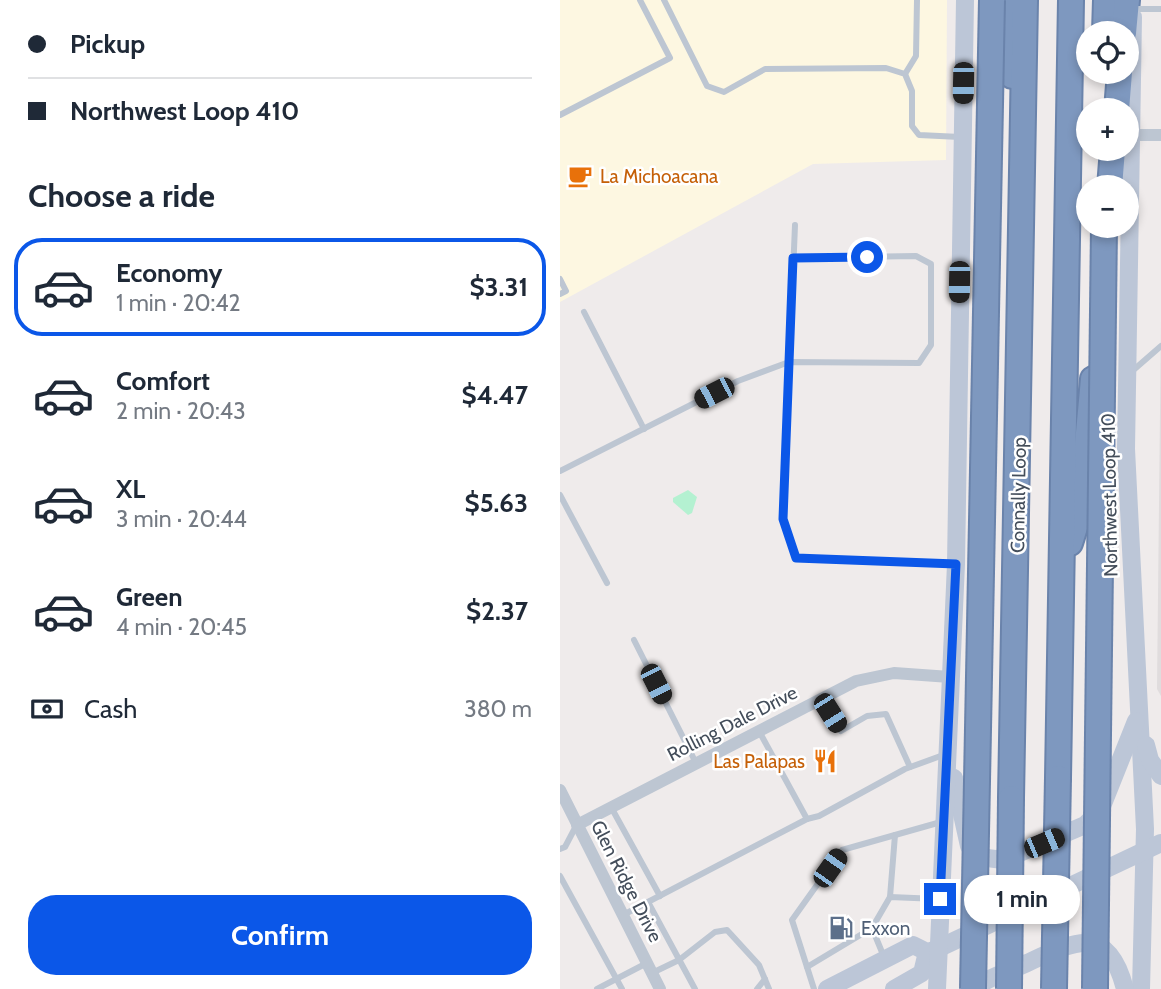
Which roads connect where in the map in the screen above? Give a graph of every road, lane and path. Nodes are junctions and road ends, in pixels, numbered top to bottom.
1 (640, 0) edge
2 (664, 0) edge
3 (917, 0) edge
4 (965, 0) edge
5 (992, 0) edge
6 (1003, 0) edge
7 (1025, 0) edge
8 (1071, 0) edge
9 (1106, 0) edge
10 (1131, 3) edge
11 (1161, 9) edge
12 (1105, 21) edge
13 (1127, 21) edge
14 (905, 74) junction
15 (1126, 98) edge
16 (560, 115) edge
17 (1161, 135) edge
18 (962, 137) junction
19 (1139, 139) edge
20 (1022, 140) junction
21 (1123, 161) edge
22 (794, 225) dead end
23 (1104, 238) edge
24 (1105, 238) edge
25 (793, 258) junction
26 (560, 279) edge
27 (560, 294) edge
28 (584, 312) dead end
29 (1161, 346) edge
30 (789, 362) junction
31 (1129, 374) junction
32 (644, 429) junction
33 (560, 471) edge
34 (560, 495) edge
35 (956, 564) junction
36 (1061, 571) junction
37 (607, 583) dead end
38 (634, 640) dead end
39 (950, 677) junction
40 (821, 699) junction
41 (1138, 715) junction
42 (759, 731) junction
43 (947, 747) junction
44 (696, 763) junction
45 (910, 768) junction
46 (1161, 776) edge
47 (560, 790) edge
48 (611, 807) junction
49 (807, 818) junction
50 (946, 821) junction
51 (578, 825) junction
52 (895, 835) junction
53 (1153, 847) edge
54 (560, 849) edge
55 (560, 876) edge
56 (660, 896) junction
57 (890, 897) junction
58 (940, 899) junction
59 (648, 902) junction
60 (623, 915) junction
61 (872, 928) junction
62 (932, 950) junction
63 (885, 959) junction
64 (679, 960) junction
65 (807, 967) junction
66 (649, 968) junction
67 (617, 979) junction
68 (765, 979) junction
69 (597, 989) edge
70 (622, 989) edge
71 (660, 989) edge
72 (695, 989) edge
73 (757, 989) edge
74 (769, 989) edge
75 (814, 989) edge
76 (827, 989) edge
77 (894, 989) edge
78 (937, 989) edge
79 (973, 989) edge
80 (1009, 989) edge
81 (1054, 989) edge
82 (1095, 989) edge
83 (1125, 989) edge
84 (1141, 989) edge

1 - 16 lane
2 - 14 lane
3 - 14 lane
4 - 18 main road
5 - 79 highway, bridge
6 - 20 highway
7 - 20 highway, Connally Loop
8 - 36 highway
9 - 12 highway
10 - 11 lane
10 - 13 highway
10 - 15 main road, Northwest Loop 410
14 - 18 lane
17 - 19 street
18 - 35 main road
20 - 80 highway, Connally Loop, bridge
21 - 31 main road, Northwest Loop 410
22 - 25 lane
23 - 36 highway
24 - 82 highway, bridge
25 - 30 lane
25 - 30 lane
26 - 27 lane
28 - 32 lane
29 - 31 lane
30 - 32 lane
30 - 35 lane
31 - 41 main road, Northwest Loop 410
32 - 33 lane
34 - 37 lane
35 - 39 main road
36 - 81 highway, bridge
38 - 44 lane
39 - 40 street, Rolling Dale Drive
39 - 43 main road
40 - 42 street, Rolling Dale Drive
40 - 45 lane
41 - 43 main road
41 - 46 main road
41 - 53 main road, Northwest Loop 410
42 - 44 street, Rolling Dale Drive
42 - 49 lane
43 - 45 lane
43 - 50 main road
44 - 48 street, Rolling Dale Drive
45 - 49 lane
47 - 51 street, Glen Ridge Drive
48 - 51 street, Rolling Dale Drive
48 - 56 lane
49 - 56 lane
50 - 52 lane
50 - 58 main road
51 - 54 lane
51 - 60 street, Glen Ridge Drive
52 - 57 lane
52 - 65 lane
53 - 62 main road
53 - 84 main road, Northwest Loop 410
55 - 67 lane
56 - 59 lane
57 - 58 lane
57 - 61 lane
58 - 62 main road
59 - 60 lane
59 - 64 lane
60 - 66 street, Glen Ridge Drive
61 - 63 lane
61 - 65 lane
62 - 63 main road
62 - 77 main road
62 - 78 main road
63 - 76 main road
64 - 66 lane
64 - 68 lane
64 - 72 lane
65 - 75 lane
66 - 67 lane
66 - 71 street, Glen Ridge Drive
67 - 69 lane
67 - 70 lane
68 - 73 lane
68 - 74 lane
79 - 83 main road

